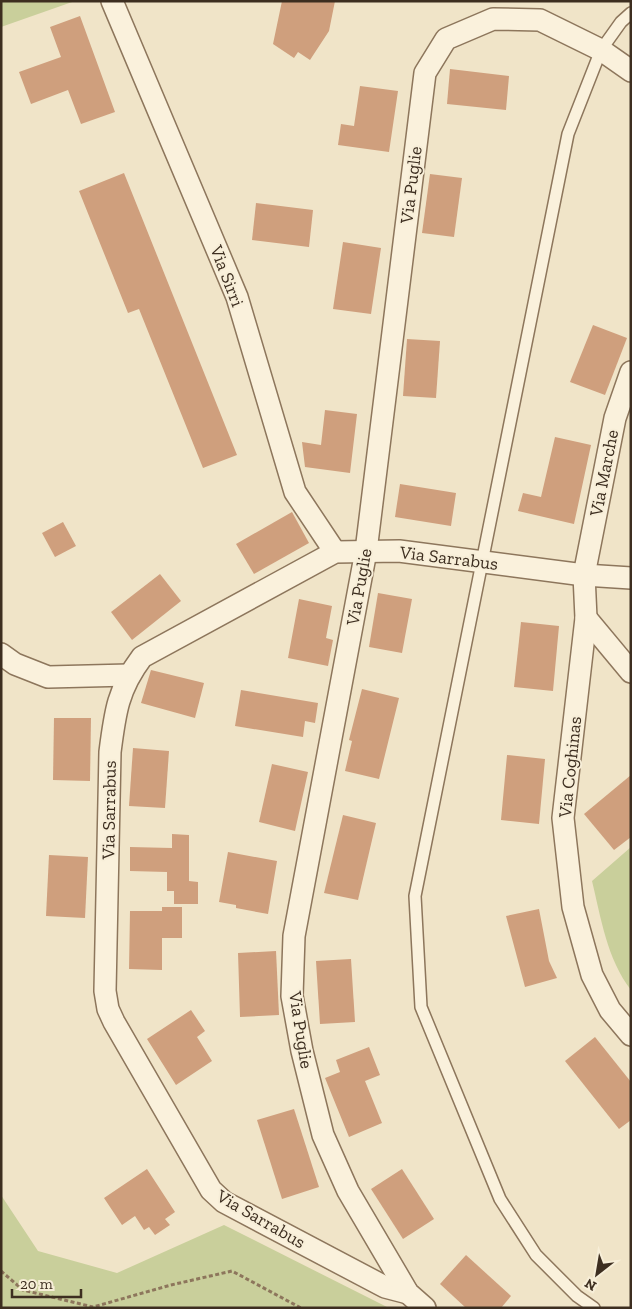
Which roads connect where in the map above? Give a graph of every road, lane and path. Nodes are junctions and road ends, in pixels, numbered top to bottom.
1 (112, 1) edge
2 (631, 13) edge
3 (601, 50) junction
4 (631, 71) edge
5 (631, 372) edge
6 (366, 551) junction
7 (334, 552) junction
8 (482, 562) junction
9 (584, 575) junction
10 (631, 578) edge
11 (586, 618) junction
12 (1, 654) edge
13 (631, 672) edge
14 (129, 675) junction
15 (631, 1035) edge
16 (1, 1271) edge
17 (408, 1293) junction
18 (301, 1308) edge
19 (425, 1308) edge
20 (594, 1308) edge

1 - 7 street, Via Sirri
2 - 3 lane
3 - 4 street, Via Puglie
3 - 6 street, Via Puglie
3 - 8 lane
5 - 9 street, Via Marche
6 - 7 street, Via Sarrabus
6 - 8 street, Via Sarrabus
6 - 17 street, Via Puglie
7 - 14 street, Via Sarrabus
8 - 9 street, Via Sarrabus
8 - 20 lane
9 - 10 street, Via Sarrabus
9 - 11 street, Via Coghinas
11 - 13 street
11 - 15 street, Via Coghinas
12 - 14 street
14 - 17 street, Via Sarrabus
16 - 18 path
17 - 19 street, Via Puglie

